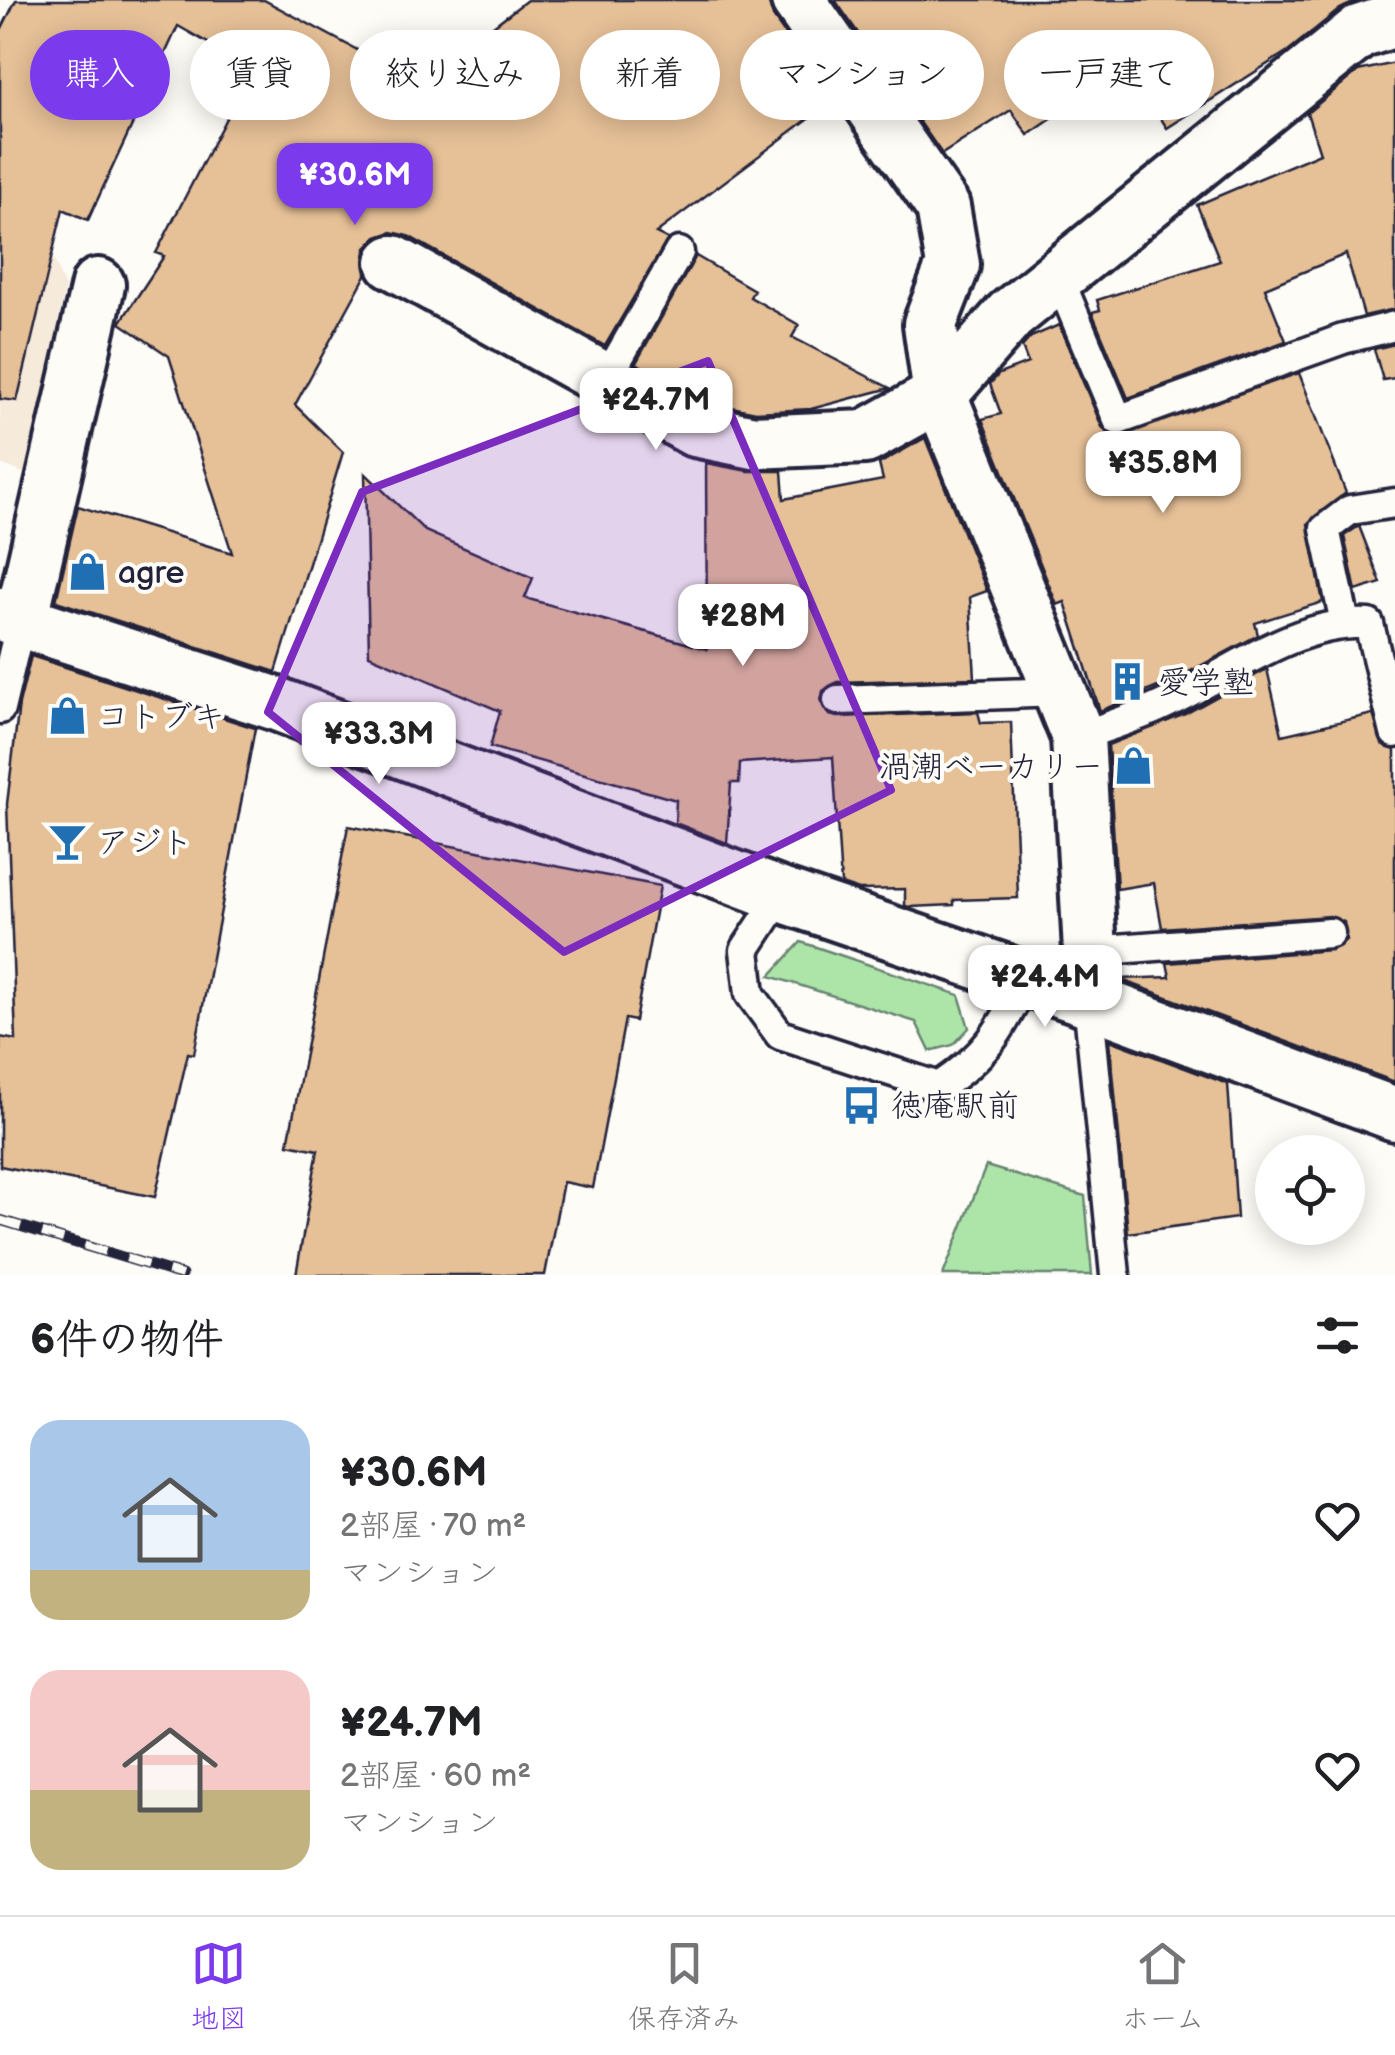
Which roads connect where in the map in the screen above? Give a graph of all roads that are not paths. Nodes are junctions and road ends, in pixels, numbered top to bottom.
1 (798, 0) edge
2 (1365, 17) edge
3 (679, 252) dead end
4 (393, 262) dead end
5 (1058, 276) junction
6 (98, 285) dead end
7 (1395, 326) edge
8 (607, 378) junction
9 (940, 395) junction
10 (1395, 503) edge
11 (10, 618) edge
12 (1346, 623) junction
13 (838, 700) dead end
14 (0, 709) edge
15 (1069, 714) junction
16 (1395, 733) edge
17 (780, 895) junction
18 (1330, 933) dead end
19 (1089, 975) junction
20 (1024, 982) junction
21 (1395, 1114) edge
22 (1116, 1275) edge

1 - 9 street
2 - 5 street
3 - 8 lane
4 - 8 street
5 - 7 lane
5 - 9 street
6 - 11 street
8 - 9 street
9 - 15 street
10 - 12 lane
11 - 14 lane
11 - 17 street
12 - 15 lane
12 - 16 lane
13 - 15 lane
15 - 19 street
17 - 20 street
17 - 20 lane
18 - 19 lane
19 - 20 street
19 - 21 street
19 - 22 lane

